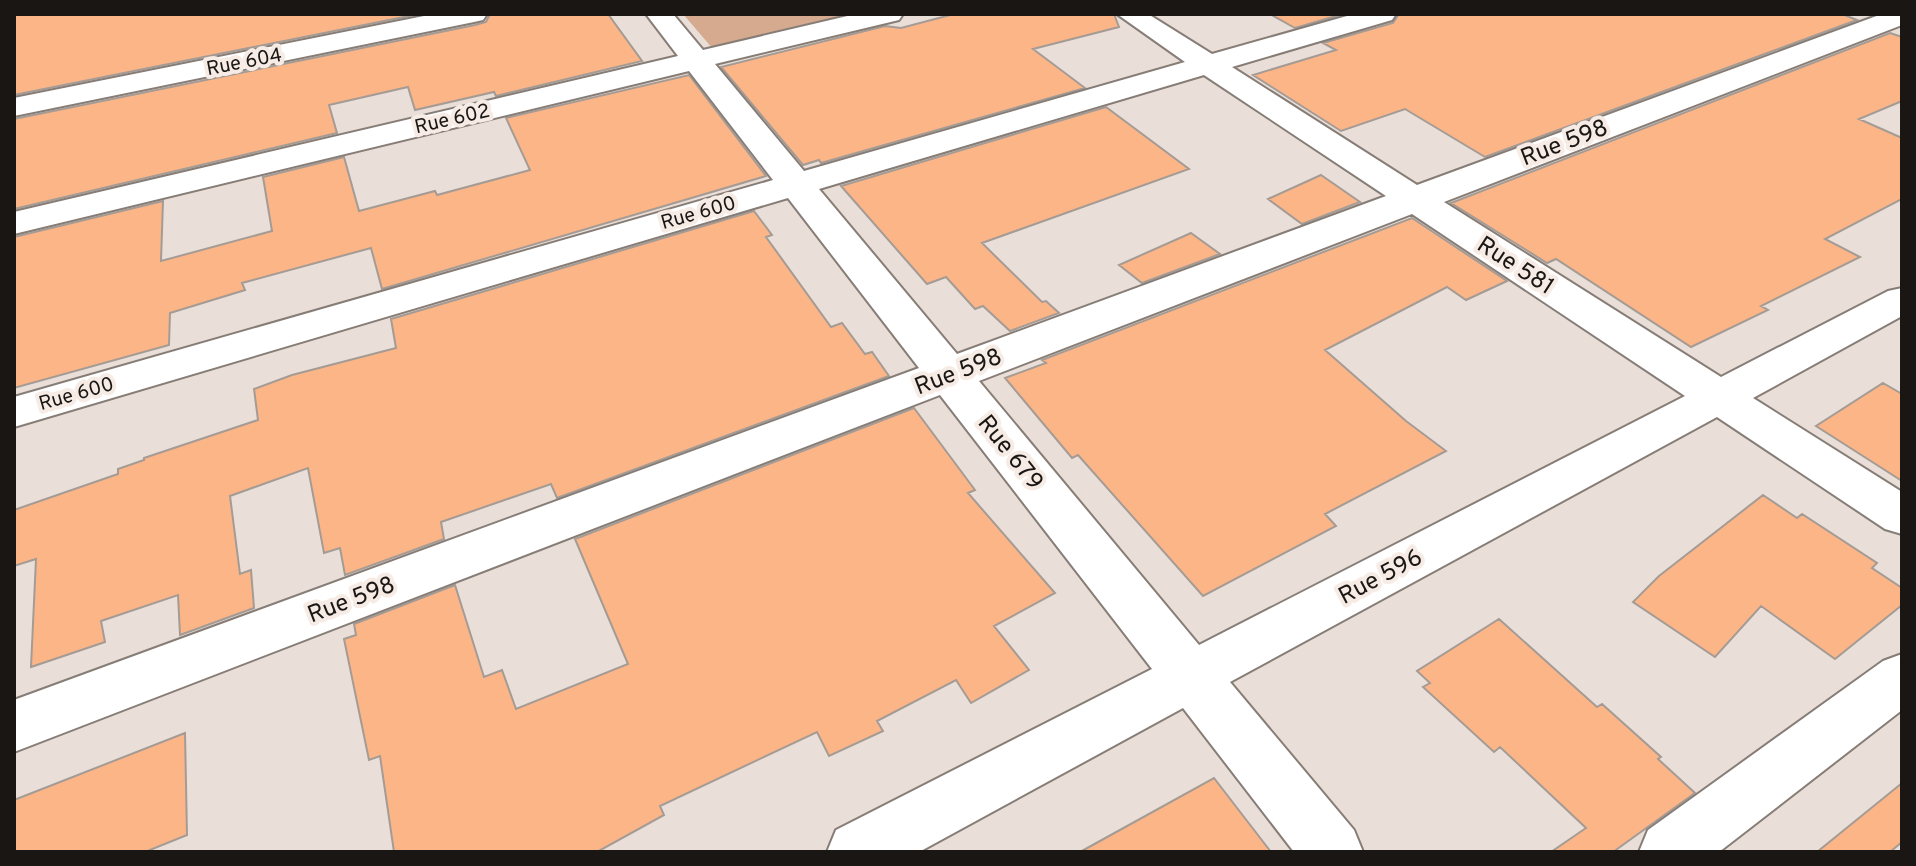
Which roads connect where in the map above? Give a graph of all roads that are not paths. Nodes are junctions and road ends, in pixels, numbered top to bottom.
1 (474, 14) edge
2 (659, 14) edge
3 (890, 14) edge
4 (1130, 14) edge
5 (1383, 14) edge
6 (1902, 16) edge
7 (696, 60) junction
8 (1208, 65) junction
9 (14, 107) edge
10 (796, 184) junction
11 (1414, 199) junction
12 (14, 223) edge
13 (1902, 300) edge
14 (948, 374) junction
15 (1720, 397) junction
16 (14, 412) edge
17 (1902, 516) edge
18 (1191, 676) junction
19 (1902, 678) edge
20 (14, 726) edge
21 (858, 852) edge
22 (1332, 852) edge
23 (1670, 852) edge

1 - 9 street, Rue 604
2 - 7 street, Rue 679
3 - 7 street, Rue 602
4 - 8 street, Rue 581
5 - 8 street, Rue 600
6 - 11 street, Rue 598
7 - 10 street, Rue 679
7 - 12 street, Rue 602
8 - 10 street, Rue 600
8 - 11 street, Rue 581
10 - 14 street, Rue 679
10 - 16 street, Rue 600
11 - 14 street, Rue 598
11 - 15 street, Rue 581
13 - 15 street, Rue 596
14 - 18 street, Rue 679
14 - 20 street, Rue 598
15 - 17 street, Rue 581
15 - 18 street, Rue 596
18 - 21 street, Rue 596
18 - 22 street, Rue 679
19 - 23 street

